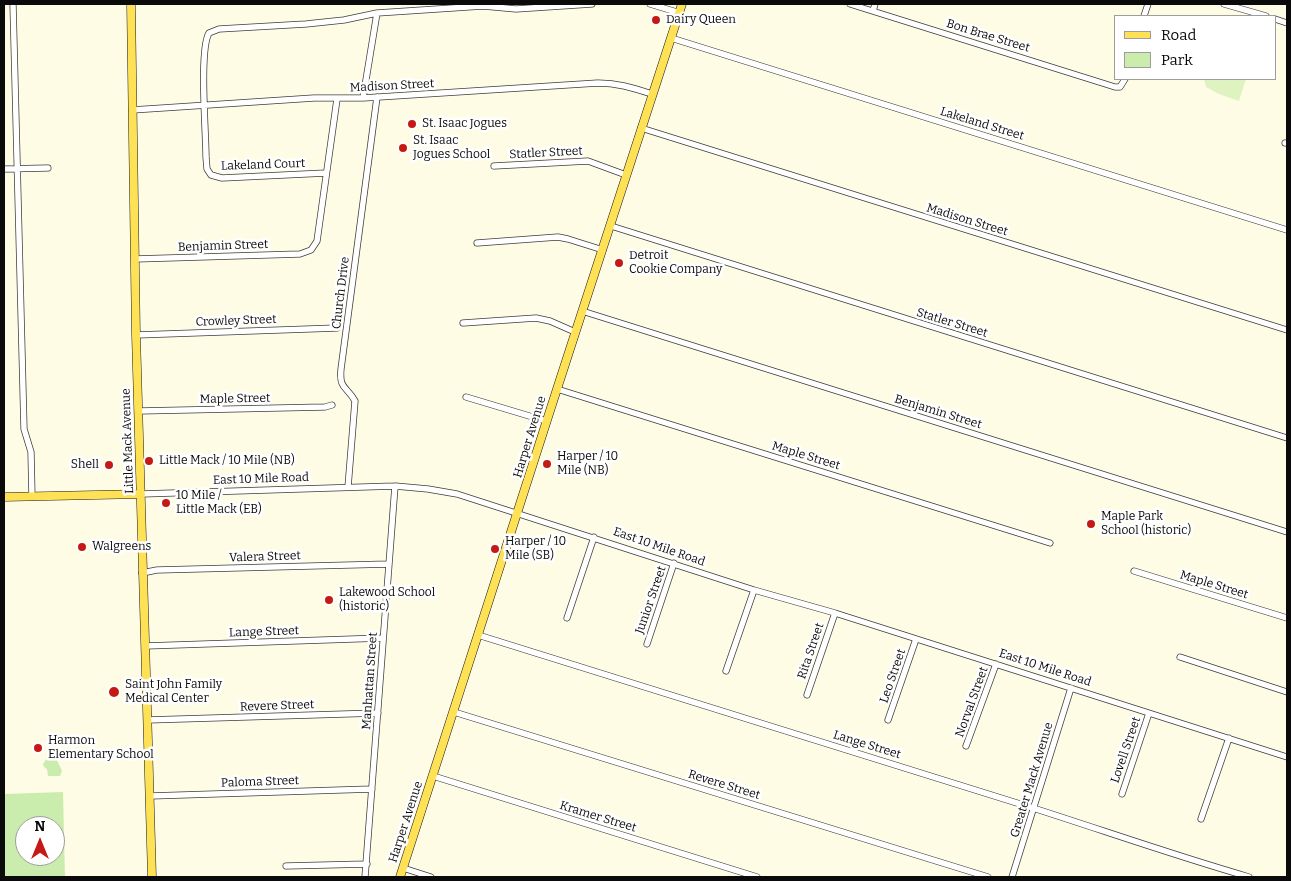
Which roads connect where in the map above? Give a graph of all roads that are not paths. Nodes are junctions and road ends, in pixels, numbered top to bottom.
1 (13, 4) edge
2 (130, 4) edge
3 (592, 4) edge
4 (650, 4) edge
5 (682, 4) edge
6 (850, 4) edge
7 (875, 4) edge
8 (1224, 4) edge
9 (873, 11) junction
10 (377, 13) junction
11 (680, 13) junction
12 (1262, 15) edge
13 (671, 38) junction
14 (1124, 80) edge
15 (652, 94) junction
16 (377, 97) junction
17 (337, 98) junction
18 (363, 98) junction
19 (205, 106) junction
20 (132, 110) junction
21 (641, 128) junction
22 (494, 166) dead end
23 (17, 168) junction
24 (48, 168) dead end
25 (4, 169) edge
26 (326, 173) junction
27 (626, 175) junction
28 (611, 226) junction
29 (1287, 230) edge
30 (476, 243) dead end
31 (603, 250) junction
32 (135, 259) junction
33 (582, 312) junction
34 (463, 323) dead end
35 (337, 328) dead end
36 (1287, 330) edge
37 (575, 332) junction
38 (136, 335) junction
39 (557, 389) junction
40 (466, 397) dead end
41 (332, 404) dead end
42 (139, 411) junction
43 (546, 421) junction
44 (1287, 438) edge
45 (395, 486) junction
46 (348, 487) junction
47 (141, 494) junction
48 (32, 496) junction
49 (4, 497) edge
50 (518, 514) junction
51 (1287, 532) edge
52 (594, 538) junction
53 (1050, 543) dead end
54 (674, 563) junction
55 (389, 564) junction
56 (1134, 571) dead end
57 (142, 573) junction
58 (754, 590) junction
59 (834, 613) junction
60 (567, 618) dead end
61 (1287, 618) edge
62 (478, 635) junction
63 (384, 638) junction
64 (916, 639) junction
65 (647, 644) dead end
66 (145, 646) junction
67 (1180, 657) dead end
68 (996, 664) junction
69 (726, 671) dead end
70 (1071, 688) junction
71 (1287, 692) edge
72 (807, 695) dead end
73 (454, 712) junction
74 (1149, 713) junction
75 (378, 714) junction
76 (147, 720) junction
77 (888, 720) dead end
78 (1229, 738) junction
79 (966, 746) dead end
80 (1287, 756) edge
81 (433, 776) junction
82 (372, 789) junction
83 (1122, 794) dead end
84 (150, 796) junction
85 (1034, 808) junction
86 (1201, 819) dead end
87 (366, 864) junction
88 (286, 866) dead end
89 (403, 868) junction
90 (152, 877) edge
91 (366, 877) edge
92 (400, 877) edge
93 (431, 877) edge
94 (757, 877) edge
95 (988, 877) edge
96 (1012, 877) edge
97 (1249, 877) edge

1 - 23 street
2 - 20 main road, Little Mack Avenue
3 - 10 street
4 - 11 street
5 - 11 main road, Harper Avenue
6 - 9 street, Bon Brae Street
7 - 9 street
8 - 12 street
9 - 14 street, Bon Brae Street
10 - 18 street
10 - 19 street
11 - 13 main road, Harper Avenue
13 - 15 main road, Harper Avenue
13 - 29 street, Lakeland Street
15 - 16 street, Madison Street
15 - 21 main road, Harper Avenue
16 - 18 street, Madison Street
16 - 46 street, Church Drive
17 - 18 street, Madison Street
17 - 19 street, Madison Street
17 - 26 street
19 - 20 street, Madison Street
19 - 26 street, Lakeland Court
20 - 32 main road, Little Mack Avenue
21 - 27 main road, Harper Avenue
21 - 36 street, Madison Street
22 - 27 street, Statler Street
23 - 24 street
23 - 25 street
23 - 48 street
26 - 32 street, Benjamin Street
27 - 28 main road, Harper Avenue
28 - 31 main road, Harper Avenue
28 - 44 street, Statler Street
30 - 31 street
31 - 33 main road, Harper Avenue
32 - 38 main road, Little Mack Avenue
33 - 37 main road, Harper Avenue
33 - 51 street, Benjamin Street
34 - 37 street
35 - 38 street, Crowley Street
37 - 39 main road, Harper Avenue
38 - 42 main road, Little Mack Avenue
39 - 43 main road, Harper Avenue
39 - 53 street, Maple Street
40 - 43 street
41 - 42 street, Maple Street
42 - 47 main road, Little Mack Avenue
43 - 50 main road, Harper Avenue
45 - 46 street, East 10 Mile Road
45 - 50 street, East 10 Mile Road
45 - 55 street, Manhattan Street
46 - 47 street, East 10 Mile Road
47 - 48 main road, East 10 Mile Road
47 - 57 main road, Little Mack Avenue
48 - 49 main road, East 10 Mile Road
50 - 52 street, East 10 Mile Road
50 - 62 main road, Harper Avenue
52 - 54 street, East 10 Mile Road
52 - 60 street
54 - 58 street, East 10 Mile Road
54 - 65 street, Junior Street
55 - 57 street, Valera Street
55 - 63 street, Manhattan Street
56 - 61 street, Maple Street
57 - 66 main road, Little Mack Avenue
58 - 59 street, East 10 Mile Road
58 - 69 street
59 - 64 street, East 10 Mile Road
59 - 72 street, Rita Street
62 - 73 main road, Harper Avenue
62 - 85 street, Lange Street
63 - 66 street, Lange Street
63 - 75 street, Manhattan Street
64 - 68 street, East 10 Mile Road
64 - 77 street, Leo Street
66 - 76 main road, Little Mack Avenue
67 - 71 street
68 - 70 street, East 10 Mile Road
68 - 79 street, Norval Street
70 - 74 street, East 10 Mile Road
70 - 85 street, Greater Mack Avenue
73 - 81 main road, Harper Avenue
73 - 95 street, Revere Street
74 - 78 street, East 10 Mile Road
74 - 83 street, Lovell Street
75 - 76 street, Revere Street
75 - 82 street, Manhattan Street
76 - 84 main road, Little Mack Avenue
78 - 80 street, East 10 Mile Road
78 - 86 street
81 - 89 main road, Harper Avenue
81 - 94 street, Kramer Street
82 - 84 street, Paloma Street
82 - 87 street, Manhattan Street
84 - 90 main road, Little Mack Avenue
85 - 96 street, Greater Mack Avenue
85 - 97 street, Lange Street
87 - 88 street
87 - 91 street, Manhattan Street
89 - 92 main road, Harper Avenue
89 - 93 street

